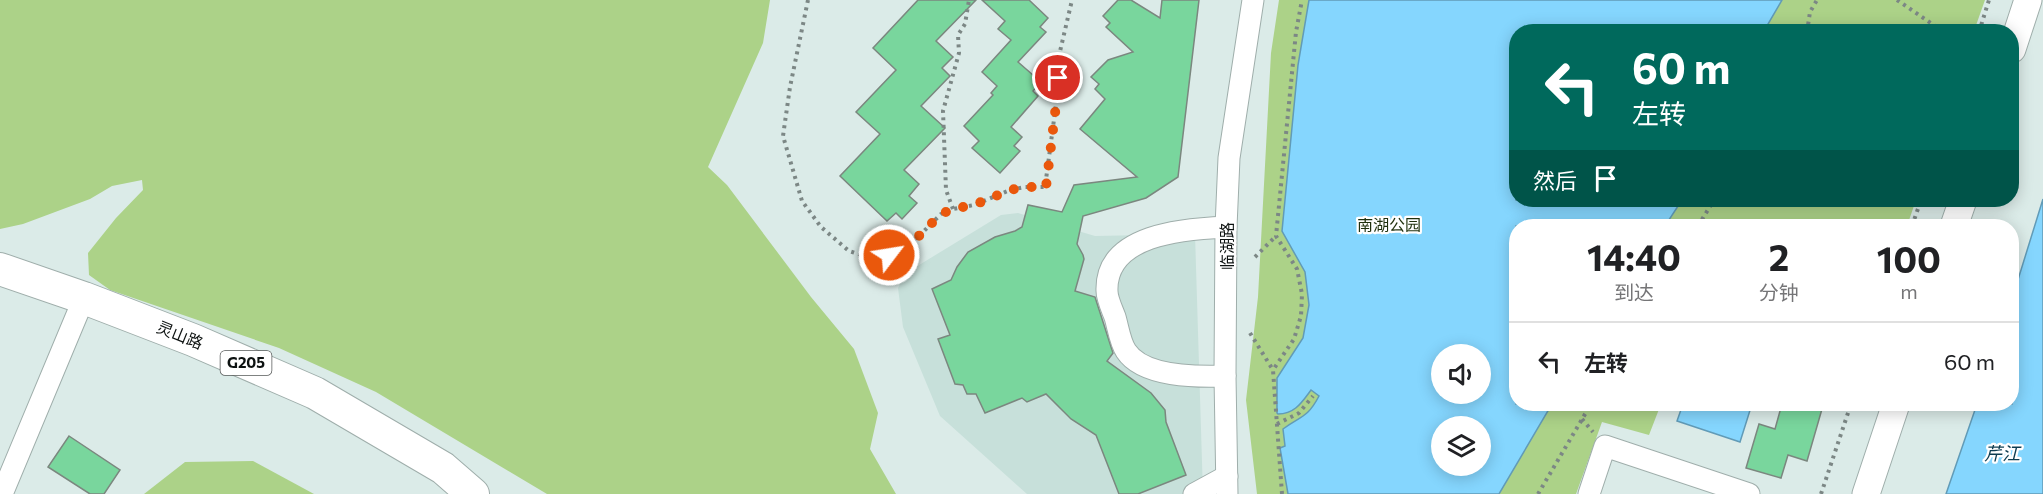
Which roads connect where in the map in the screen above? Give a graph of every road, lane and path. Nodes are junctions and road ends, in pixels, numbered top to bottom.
1 (808, 0) edge
2 (969, 0) edge
3 (1072, 0) edge
4 (1253, 0) edge
5 (1302, 0) edge
6 (1817, 0) edge
7 (1897, 0) edge
8 (1989, 0) edge
9 (2028, 0) edge
10 (1808, 24) edge
11 (1932, 24) edge
12 (1981, 24) edge
13 (2019, 28) edge
14 (953, 209) junction
15 (1226, 227) junction
16 (1276, 236) junction
17 (1255, 257) dead end
18 (0, 269) edge
19 (84, 298) junction
20 (1250, 333) dead end
21 (1273, 370) junction
22 (1225, 376) junction
23 (1313, 396) dead end
24 (1587, 411) edge
25 (1849, 411) edge
26 (1894, 411) edge
27 (1277, 424) junction
28 (1227, 485) edge
29 (2, 494) edge
30 (473, 494) edge
31 (1194, 494) edge
32 (1282, 494) edge
33 (1538, 494) edge
34 (1589, 494) edge
35 (1749, 494) edge
36 (1821, 494) edge
37 (1866, 494) edge

1 - 14 path
2 - 14 path
3 - 14 path
4 - 15 street, 临湖路
5 - 16 path
6 - 10 path
7 - 11 path
8 - 12 path
9 - 13 main road
15 - 22 street, 临湖路
15 - 22 street
16 - 17 path
16 - 21 path
18 - 19 highway, 灵山路 / G205
19 - 29 street
19 - 30 highway, 灵山路 / G205
20 - 21 path
21 - 27 path
22 - 28 street, 临湖路
23 - 27 path
24 - 33 path
25 - 36 path
26 - 37 main road
27 - 32 path
28 - 31 street
34 - 35 street

